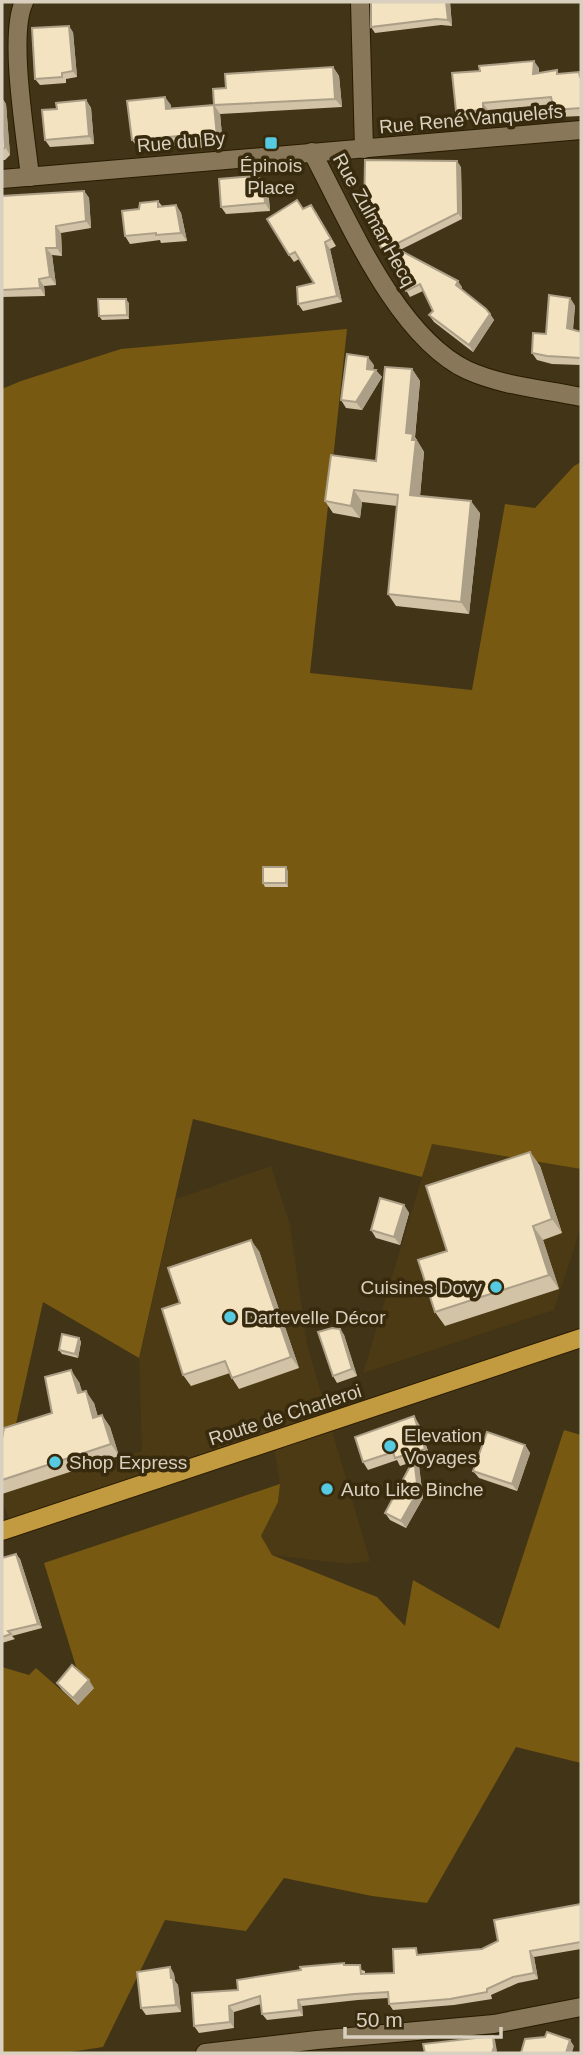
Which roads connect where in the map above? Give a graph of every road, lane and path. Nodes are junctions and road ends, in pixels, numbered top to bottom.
1 (24, 2) edge
2 (360, 2) edge
3 (581, 130) edge
4 (365, 149) junction
5 (312, 152) junction
6 (30, 177) junction
7 (2, 179) edge
8 (581, 397) edge
9 (581, 1338) edge
10 (2, 1531) edge
11 (581, 2007) edge
12 (205, 2053) edge

1 - 6 street
2 - 4 street
3 - 4 street, Rue René Vanquelefs
4 - 5 street, Rue du By
5 - 6 street, Rue du By
5 - 8 street, Rue Zulmar Hecq
6 - 7 street, Rue du By
9 - 10 main road, Route de Charleroi
11 - 12 street

